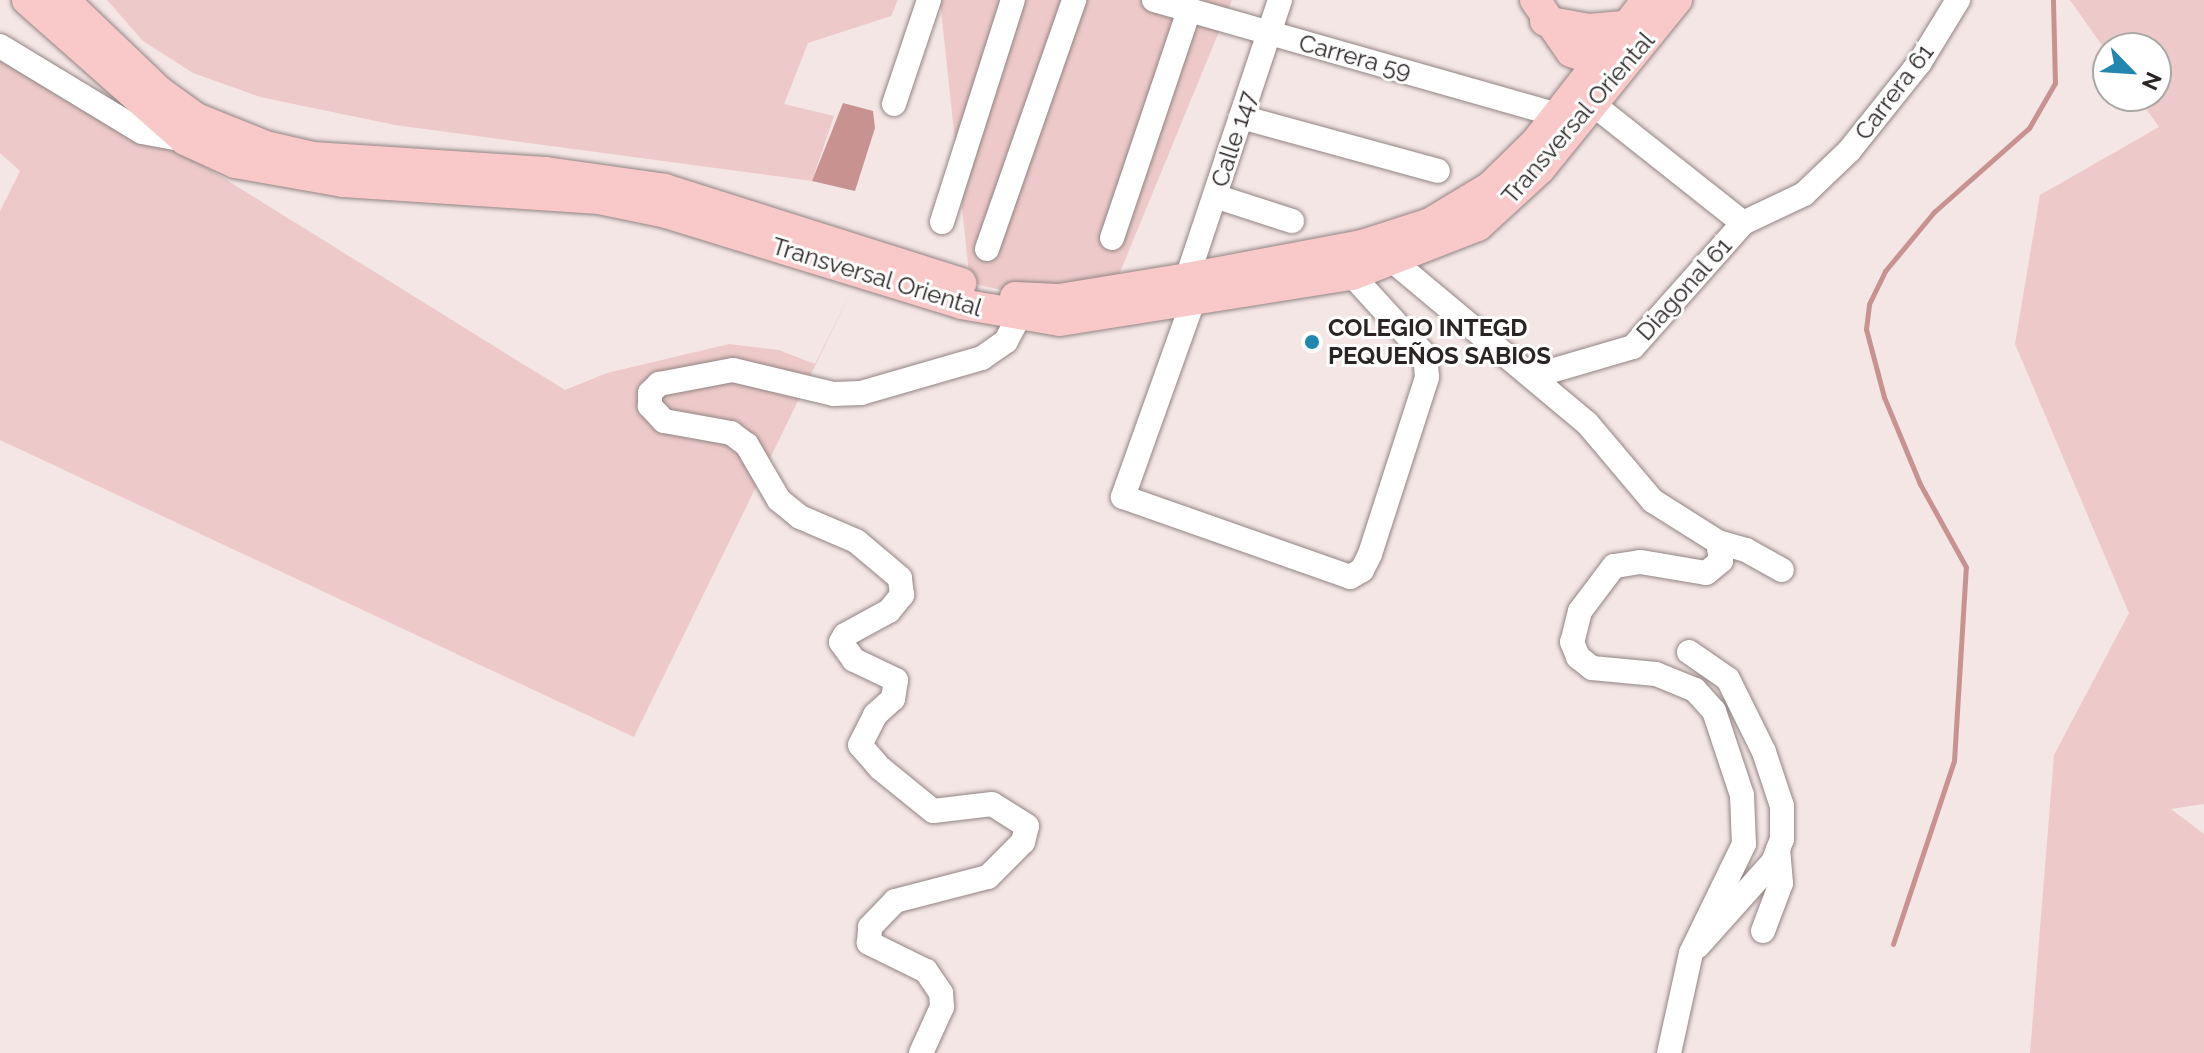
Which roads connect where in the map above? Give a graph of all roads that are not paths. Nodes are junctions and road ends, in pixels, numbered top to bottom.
1 (27, 0) edge
2 (64, 0) edge
3 (929, 0) edge
4 (1013, 0) edge
5 (1074, 0) edge
6 (1155, 0) edge
7 (1280, 0) edge
8 (1647, 0) edge
9 (1677, 0) edge
10 (1958, 0) edge
11 (1217, 10) edge
12 (1540, 11) edge
13 (1188, 13) junction
14 (1269, 33) junction
15 (1630, 41) junction
16 (0, 46) edge
17 (1598, 62) junction
18 (1585, 98) junction
19 (894, 104) dead end
20 (1557, 115) junction
21 (1241, 117) junction
22 (185, 140) junction
23 (1438, 171) dead end
24 (1821, 177) joint
25 (1215, 196) junction
26 (1292, 221) dead end
27 (942, 222) dead end
28 (1743, 223) junction
29 (1112, 238) dead end
30 (987, 249) dead end
31 (1393, 261) junction
32 (1352, 275) junction
33 (1190, 291) junction
34 (1019, 317) junction
35 (1534, 376) junction
36 (1718, 542) junction
37 (1782, 570) dead end
38 (1689, 652) dead end
39 (1778, 849) junction
40 (1763, 931) dead end
41 (1691, 953) junction
42 (921, 1053) edge
43 (1669, 1053) edge

1 - 22 main road, Transversal Oriental
2 - 33 main road, Transversal Oriental
3 - 19 street
4 - 27 street
5 - 30 street
6 - 13 street, Carrera 59
7 - 14 street, Calle 147
8 - 15 main road, Transversal Oriental
9 - 15 main road, Transversal Oriental
10 - 24 street, Carrera 61
11 - 13 street, Carrera 59
11 - 14 street, Carrera 59
12 - 15 main road
12 - 17 main road
13 - 29 street
14 - 20 street, Carrera 59
14 - 21 street, Calle 147
15 - 17 main road, Transversal Oriental
15 - 18 main road, Transversal Oriental
16 - 22 street
17 - 18 main road, Transversal Oriental
18 - 20 main road, Transversal Oriental
18 - 28 street
18 - 31 main road, Transversal Oriental
20 - 33 main road, Transversal Oriental
21 - 23 street
21 - 25 street, Calle 147
22 - 34 main road, Transversal Oriental
24 - 28 street, Diagonal 61
25 - 26 street
25 - 33 street, Calle 147
28 - 35 street, Diagonal 61
31 - 32 main road, Transversal Oriental
31 - 35 street
32 - 33 main road, Transversal Oriental
32 - 33 street, Calle 147
33 - 34 main road, Transversal Oriental
34 - 42 street
35 - 36 street
36 - 37 street
36 - 41 street
38 - 39 street
39 - 40 street
39 - 41 street
41 - 43 street

